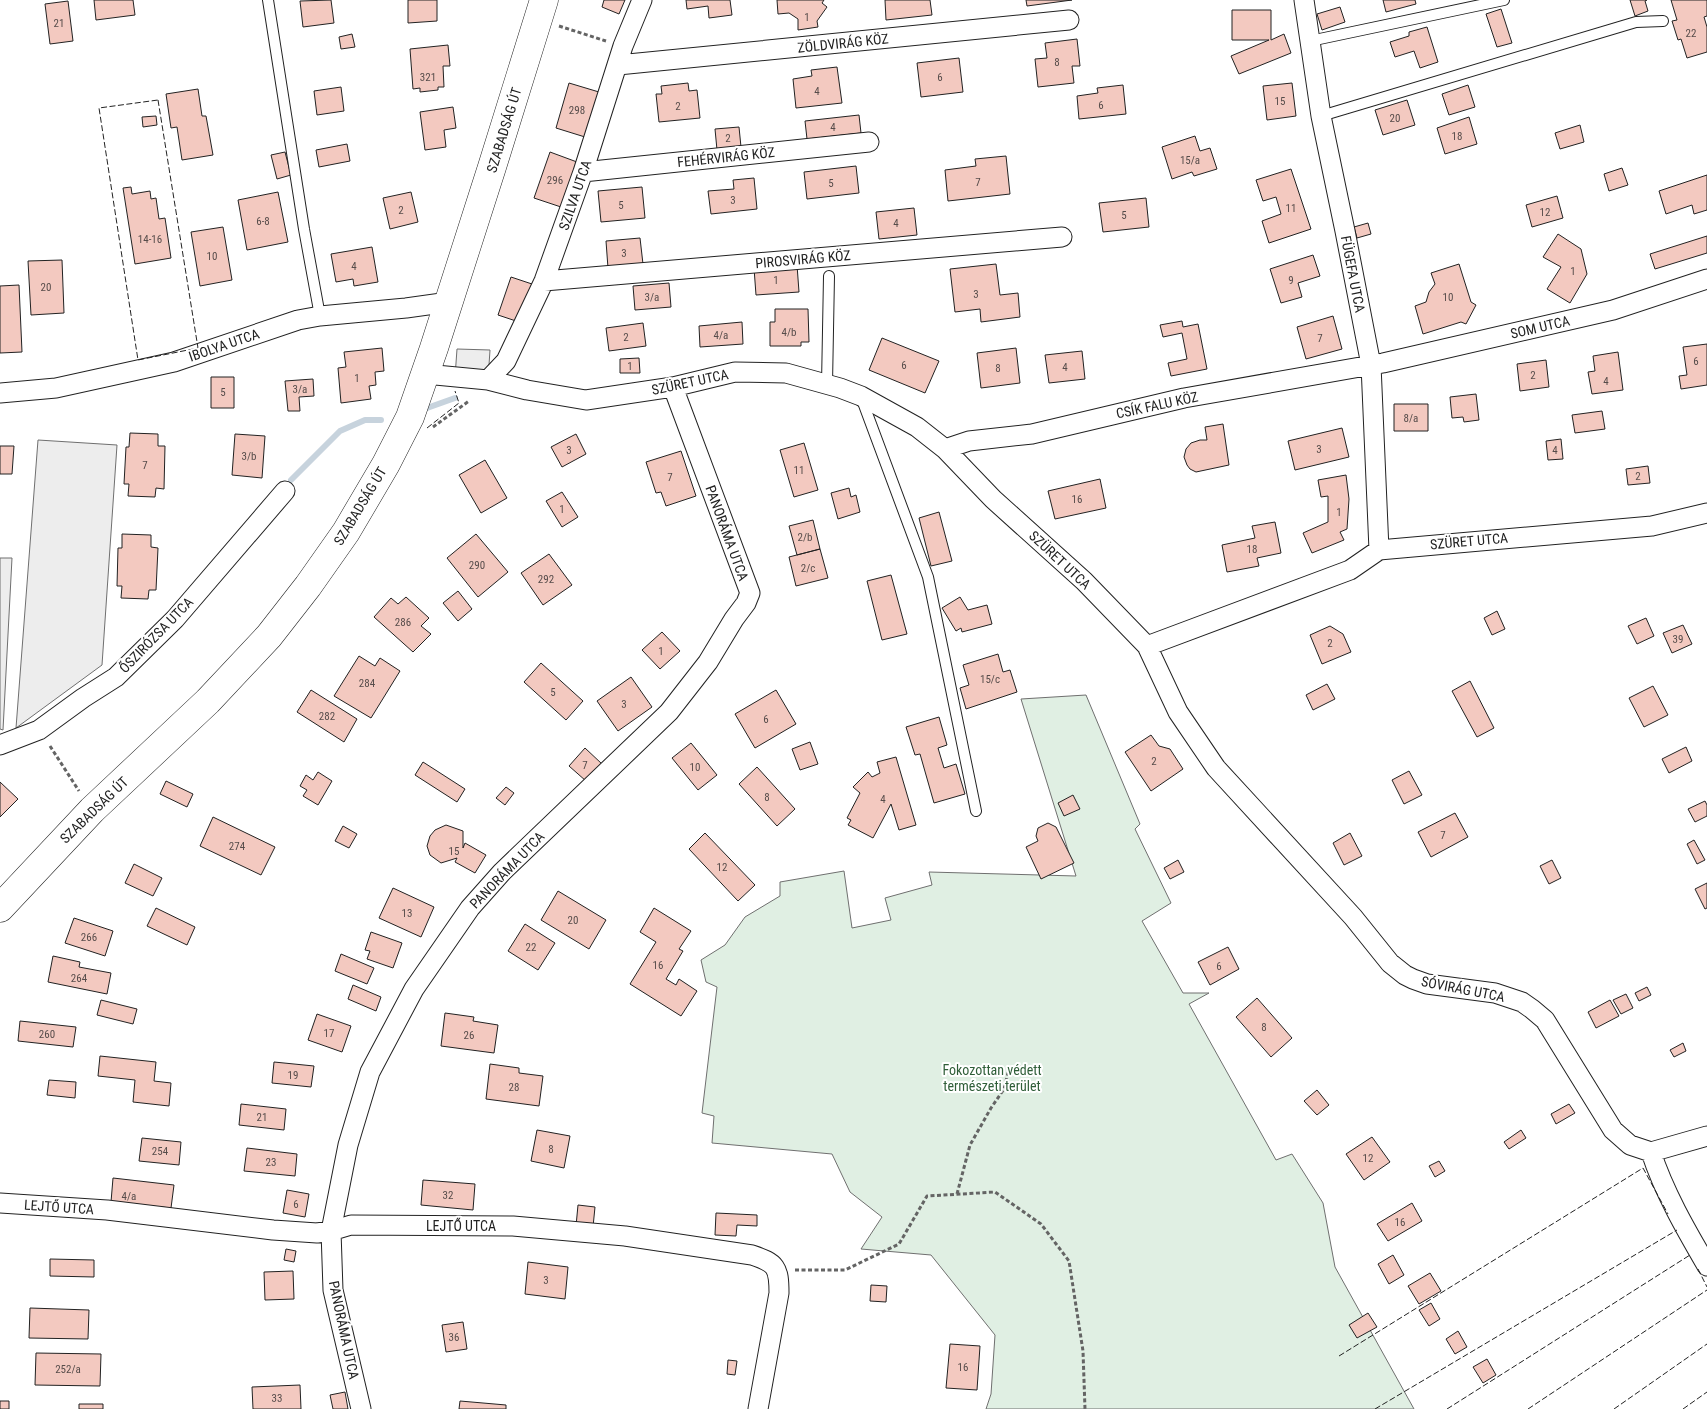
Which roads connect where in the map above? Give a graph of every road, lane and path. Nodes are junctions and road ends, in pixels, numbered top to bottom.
1 (268, 0) edge
2 (642, 0) edge
3 (1304, 0) edge
4 (1504, 0) edge
5 (541, 10) edge
6 (1068, 20) dead end
7 (1663, 21) dead end
8 (1310, 42) junction
9 (623, 46) junction
10 (618, 65) junction
11 (1320, 116) junction
12 (869, 142) dead end
13 (583, 172) junction
14 (1062, 237) dead end
15 (829, 276) dead end
16 (1707, 279) edge
17 (544, 281) junction
18 (448, 302) junction
19 (320, 316) junction
20 (1370, 365) junction
21 (425, 374) junction
22 (488, 380) junction
23 (827, 384) junction
24 (672, 387) junction
25 (0, 393) edge
26 (861, 396) junction
27 (945, 449) junction
28 (285, 492) dead end
29 (1707, 513) edge
30 (1379, 550) junction
31 (1148, 646) junction
32 (39, 730) junction
33 (0, 745) edge
34 (92, 810) junction
35 (976, 811) dead end
36 (2, 900) edge
37 (1028, 1064) dead end
38 (1707, 1136) edge
39 (1652, 1152) junction
40 (957, 1194) junction
41 (0, 1203) edge
42 (331, 1232) junction
43 (1707, 1266) edge
44 (777, 1270) junction
45 (361, 1409) edge
46 (758, 1409) edge
47 (1085, 1409) edge

1 - 19 lane
2 - 9 street, SZILVA UTCA
3 - 8 street, FÜGEFA UTCA
4 - 8 lane
5 - 9 path
5 - 18 main road, SZABADSÁG ÚT
6 - 10 street, ZÖLDVIRÁG KÖZ
7 - 11 lane
8 - 11 street, FÜGEFA UTCA
9 - 10 street, SZILVA UTCA
10 - 13 street, SZILVA UTCA
11 - 20 street, FÜGEFA UTCA
12 - 13 street, FEHÉRVIRÁG KÖZ
13 - 17 street, SZILVA UTCA
14 - 17 street, PIROSVIRÁG KÖZ
15 - 23 lane
16 - 20 street, SOM UTCA
17 - 22 street, SZILVA UTCA
18 - 19 street, IBOLYA UTCA
18 - 21 main road, SZABADSÁG ÚT
19 - 25 street, IBOLYA UTCA
20 - 27 street, CSÍK FALU KÖZ
20 - 30 street, FÜGEFA UTCA
21 - 22 street, SZÜRET UTCA
21 - 34 main road, SZABADSÁG ÚT
22 - 24 street, SZÜRET UTCA
23 - 24 street, SZÜRET UTCA
23 - 26 street, SZÜRET UTCA
24 - 42 street, PANORÁMA UTCA
26 - 27 street, SZÜRET UTCA
26 - 35 lane
27 - 31 street, SZÜRET UTCA
28 - 32 street, ŐSZIRÓZSA UTCA
29 - 30 street, SZÜRET UTCA
30 - 31 street, SZÜRET UTCA
31 - 39 street, SÓVIRÁG UTCA
32 - 33 street, ŐSZIRÓZSA UTCA
32 - 34 path
34 - 36 main road, SZABADSÁG ÚT
37 - 40 path
38 - 39 street
39 - 43 street
40 - 44 path
40 - 47 path
41 - 42 street, LEJTŐ UTCA
42 - 44 street, LEJTŐ UTCA
42 - 45 street, PANORÁMA UTCA
44 - 46 street

